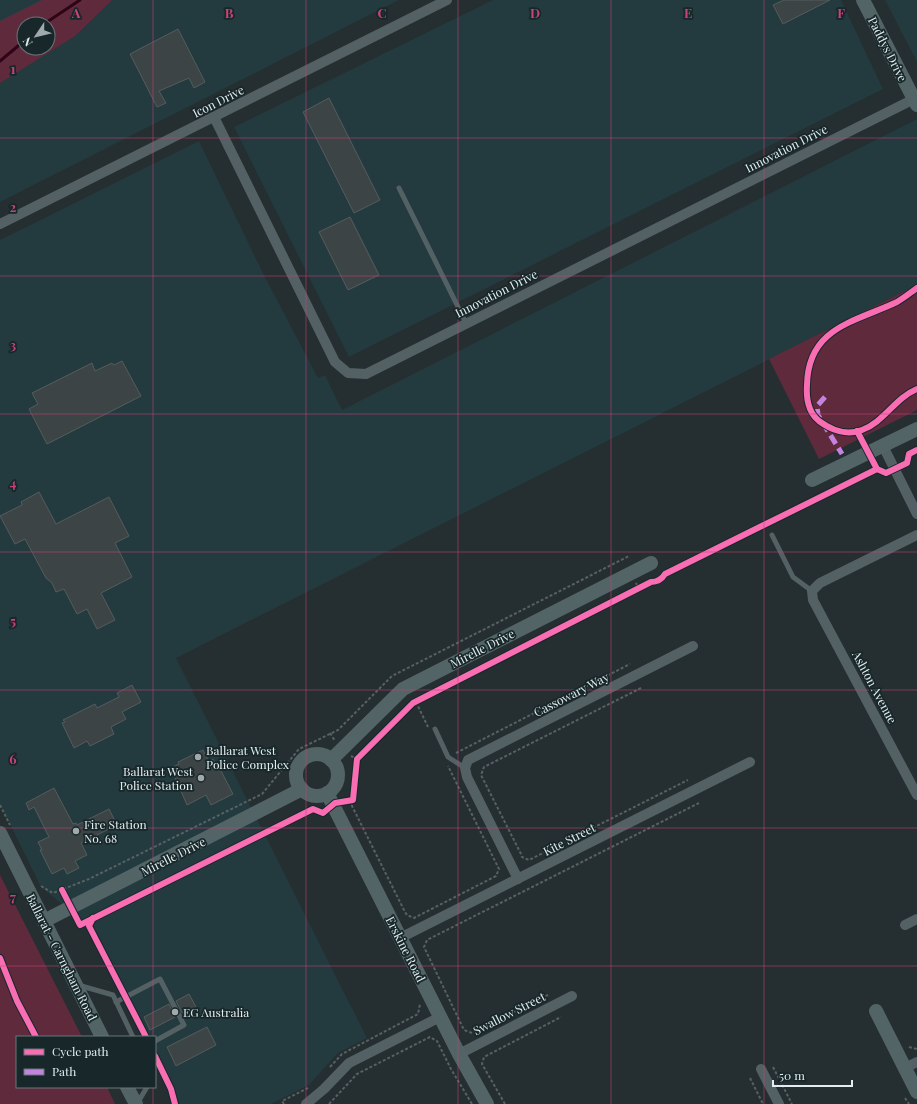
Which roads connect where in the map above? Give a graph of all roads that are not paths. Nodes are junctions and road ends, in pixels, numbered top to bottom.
1 (447, 0) edge
2 (863, 0) edge
3 (915, 102) edge
4 (214, 117) junction
5 (399, 188) dead end
6 (0, 224) edge
7 (466, 323) junction
8 (917, 429) edge
9 (883, 446) junction
10 (812, 480) dead end
11 (917, 514) edge
12 (772, 535) dead end
13 (917, 535) edge
14 (651, 563) dead end
15 (812, 591) junction
16 (693, 646) dead end
17 (432, 729) road end
18 (331, 760) junction
19 (750, 762) dead end
20 (465, 768) junction
21 (302, 789) junction
22 (917, 795) edge
23 (330, 799) junction
24 (5, 829) edge
25 (518, 879) junction
26 (917, 919) edge
27 (44, 922) junction
28 (905, 925) dead end
29 (400, 938) junction
30 (76, 984) junction
31 (572, 996) dead end
32 (116, 1002) junction
33 (876, 1011) dead end
34 (440, 1017) junction
35 (102, 1036) edge
36 (133, 1036) edge
37 (156, 1040) edge
38 (459, 1054) junction
39 (911, 1065) edge
40 (761, 1069) dead end
41 (128, 1088) edge
42 (146, 1088) edge
43 (917, 1092) edge
44 (136, 1104) edge
45 (306, 1104) edge
46 (488, 1104) edge
47 (779, 1104) edge

1 - 4 street, Icon Drive
2 - 3 street, Paddys Drive
3 - 7 street, Innovation Drive
4 - 6 street, Icon Drive
4 - 7 street, Innovation Drive
5 - 7 lane
8 - 9 street
9 - 10 street
9 - 11 street
12 - 15 lane
13 - 15 street
14 - 18 street, Mirelle Drive
15 - 22 street, Ashton Avenue
16 - 20 street, Cassowary Way
17 - 20 lane
18 - 21 street
18 - 23 street
19 - 25 street, Kite Street
20 - 25 street
21 - 23 street
21 - 27 street, Mirelle Drive
23 - 29 street, Erskine Road
24 - 27 street, Ballarat - Carngham Road
25 - 29 street, Kite Street
26 - 28 street
27 - 30 street, Ballarat - Carngham Road
29 - 34 street, Erskine Road
30 - 32 lane
30 - 35 street, Ballarat - Carngham Road
31 - 38 street, Swallow Street
32 - 36 lane
32 - 37 lane
33 - 39 street
34 - 38 street, Erskine Road
34 - 45 street
38 - 46 street, Erskine Road
39 - 43 street
40 - 47 street
41 - 44 street
42 - 44 lane

